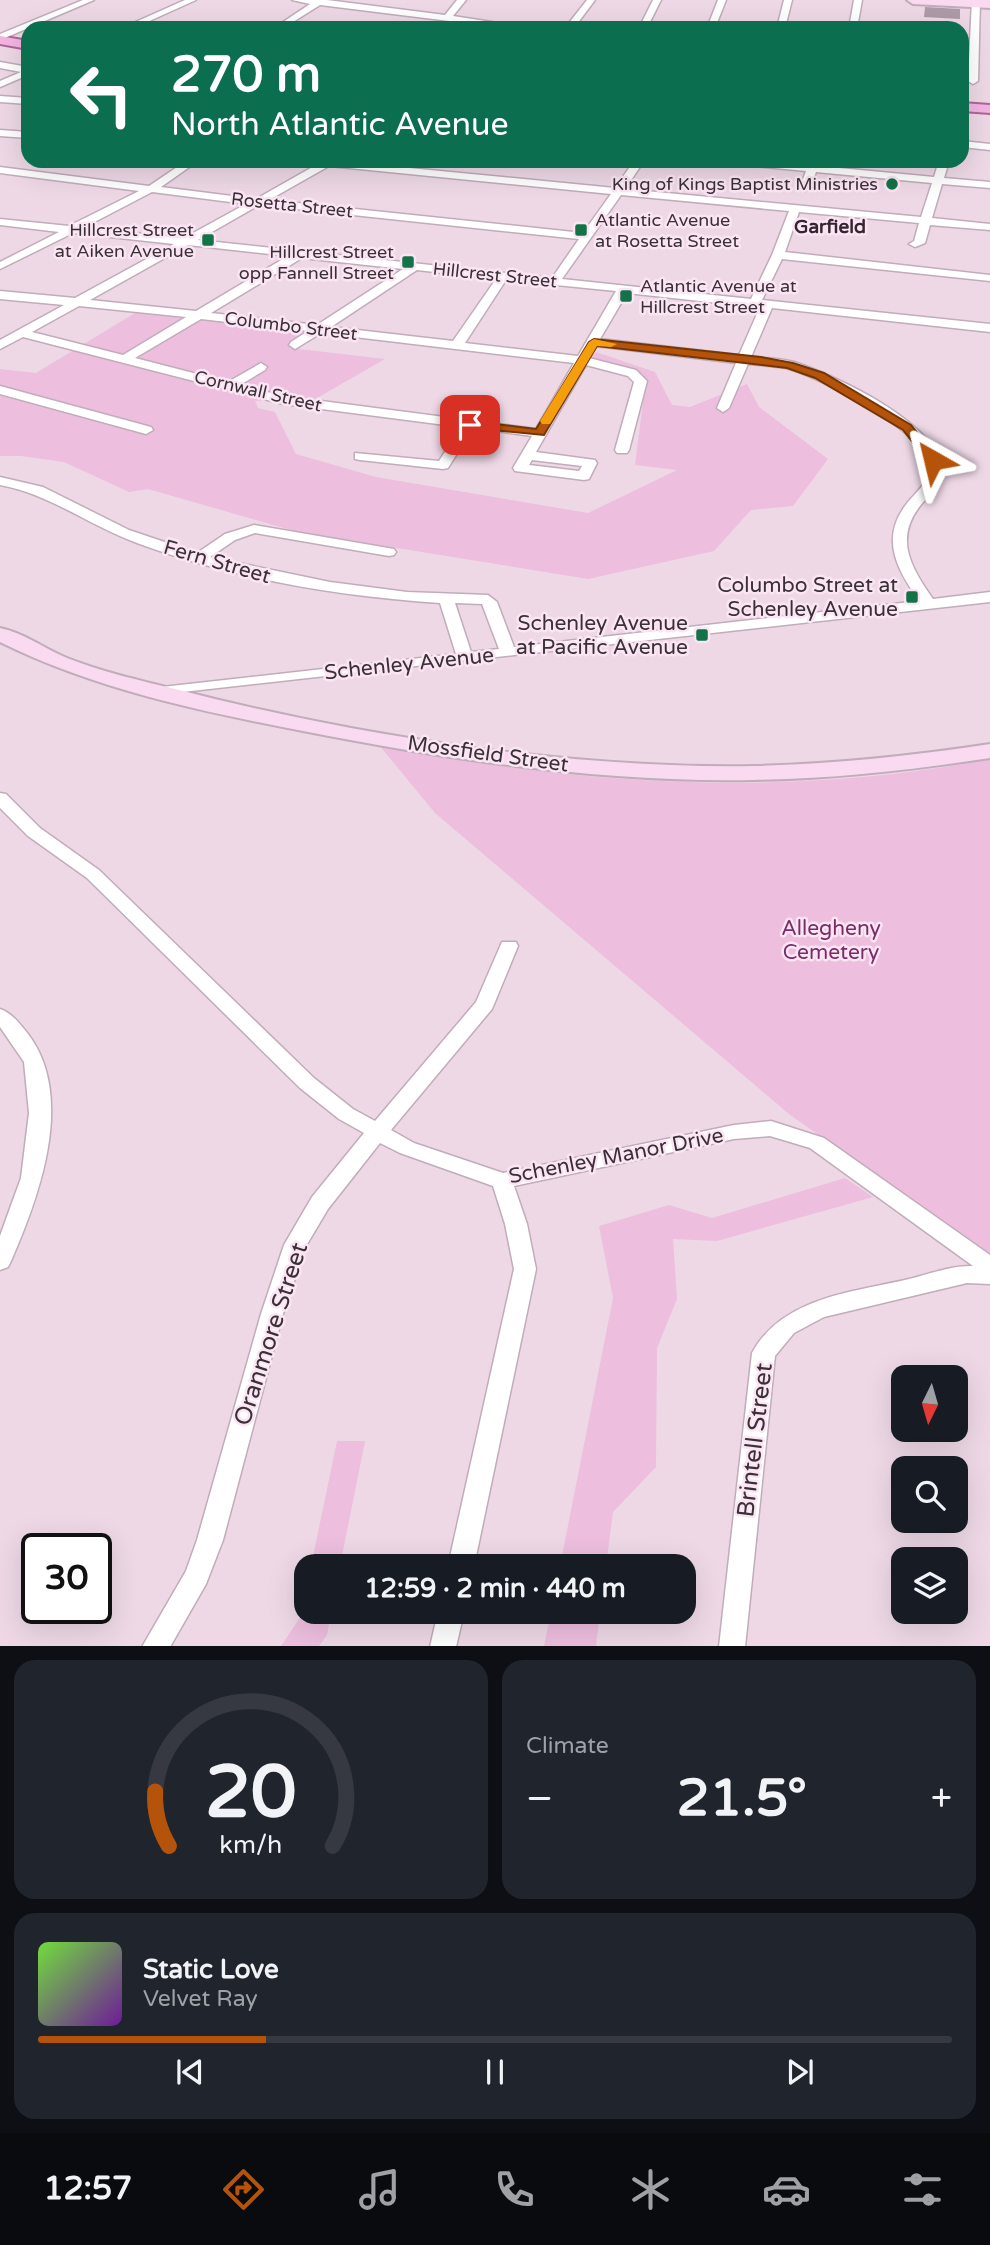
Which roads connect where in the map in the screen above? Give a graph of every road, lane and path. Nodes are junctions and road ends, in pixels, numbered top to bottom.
1 (90, 0) edge
2 (192, 0) edge
3 (296, 0) edge
4 (462, 0) edge
5 (591, 0) edge
6 (657, 0) edge
7 (722, 0) edge
8 (788, 0) edge
9 (858, 0) edge
10 (913, 0) edge
11 (321, 1) edge
12 (976, 2) edge
13 (990, 4) edge
14 (422, 15) junction
15 (447, 18) junction
16 (40, 21) edge
17 (142, 21) edge
18 (290, 21) edge
19 (414, 21) edge
20 (468, 21) edge
21 (574, 21) edge
22 (646, 21) edge
23 (714, 21) edge
24 (782, 21) edge
25 (854, 21) edge
26 (21, 29) edge
27 (0, 38) edge
28 (21, 44) edge
29 (0, 65) edge
30 (21, 70) edge
31 (21, 74) edge
32 (973, 81) edge
33 (0, 84) edge
34 (0, 99) edge
35 (21, 100) edge
36 (969, 108) edge
37 (990, 109) edge
38 (0, 133) edge
39 (21, 134) edge
40 (969, 144) edge
41 (990, 146) edge
42 (183, 168) edge
43 (318, 168) edge
44 (389, 168) edge
45 (634, 168) edge
46 (812, 168) edge
47 (837, 168) edge
48 (942, 168) edge
49 (0, 170) edge
50 (939, 181) junction
51 (990, 185) edge
52 (805, 188) dead end
53 (149, 189) junction
54 (618, 191) junction
55 (256, 202) junction
56 (795, 209) junction
57 (928, 221) junction
58 (0, 222) edge
59 (990, 228) edge
60 (72, 229) junction
61 (584, 236) junction
62 (186, 241) junction
63 (915, 244) dead end
64 (300, 254) junction
65 (778, 255) junction
66 (0, 266) edge
67 (415, 266) junction
68 (503, 276) junction
69 (990, 278) edge
70 (555, 281) junction
71 (622, 289) junction
72 (0, 295) edge
73 (77, 302) junction
74 (761, 304) junction
75 (198, 315) junction
76 (990, 328) edge
77 (318, 329) junction
78 (22, 333) junction
79 (594, 342) junction
80 (0, 345) edge
81 (295, 345) dead end
82 (457, 345) junction
83 (125, 359) junction
84 (743, 359) junction
85 (582, 360) junction
86 (261, 367) dead end
87 (230, 386) junction
88 (0, 390) edge
89 (723, 408) dead end
90 (470, 425) junction
91 (146, 430) dead end
92 (540, 433) junction
93 (622, 450) dead end
94 (528, 455) dead end
95 (360, 456) dead end
96 (0, 481) edge
97 (389, 552) dead end
98 (199, 558) junction
99 (990, 597) edge
100 (446, 599) junction
101 (930, 605) junction
102 (0, 634) edge
103 (509, 653) junction
104 (464, 658) junction
105 (162, 692) junction
106 (990, 751) edge
107 (0, 798) edge
108 (509, 946) dead end
109 (0, 1016) edge
110 (377, 1131) junction
111 (502, 1181) junction
112 (0, 1261) edge
113 (990, 1268) edge
114 (990, 1275) edge
115 (464, 1554) edge
116 (448, 1624) edge
117 (156, 1646) edge
118 (443, 1646) edge
119 (732, 1646) edge

1 - 16 street
2 - 17 street
3 - 11 street
4 - 15 street
5 - 21 street
6 - 22 street
7 - 23 street
8 - 24 street
9 - 25 street
10 - 12 street
11 - 14 street
11 - 18 street
12 - 13 street
12 - 32 street
14 - 15 street
14 - 19 street
15 - 20 street
26 - 27 street
27 - 28 main road
29 - 30 street
31 - 33 street
34 - 35 street
36 - 37 main road
38 - 39 street
40 - 41 street
42 - 53 street
43 - 55 street
44 - 54 street
45 - 54 street
46 - 52 street
47 - 50 street
48 - 50 street
49 - 53 street, Rosetta Street
50 - 51 street
50 - 57 street
53 - 55 street, Rosetta Street
53 - 60 street
54 - 56 street
54 - 61 street
55 - 61 street, Rosetta Street
55 - 62 street
56 - 57 street
56 - 65 street
57 - 59 street
57 - 63 street
58 - 60 street, Hillcrest Street
60 - 62 street, Hillcrest Street
60 - 66 street
61 - 70 street
62 - 64 street, Hillcrest Street
62 - 73 street
64 - 67 street, Hillcrest Street
64 - 75 street
65 - 69 street
65 - 74 street
67 - 68 street, Hillcrest Street
67 - 77 street
68 - 70 street, Hillcrest Street
68 - 82 street
70 - 71 street, Hillcrest Street
71 - 74 street, Hillcrest Street
71 - 79 street
72 - 73 street, Columbo Street
73 - 75 street, Columbo Street
73 - 78 street
74 - 76 street, Hillcrest Street
74 - 84 street
75 - 77 street, Columbo Street
75 - 83 street
77 - 81 street
77 - 82 street, Columbo Street
78 - 80 street
78 - 83 street, Cornwall Street
79 - 84 street
79 - 85 street
82 - 85 street, Columbo Street
83 - 87 street, Cornwall Street
84 - 89 street
84 - 101 street
85 - 92 street
85 - 93 street, Columbo Street
86 - 87 street
87 - 90 street, Cornwall Street
88 - 91 street
90 - 92 street, Cornwall Street
90 - 95 street
92 - 94 street
96 - 98 street, Fern Street
97 - 98 street
98 - 100 street, Fern Street
99 - 101 street, Schenley Avenue
100 - 103 street, Fern Street
100 - 104 street
101 - 103 street, Schenley Avenue
102 - 105 street, Mossfield Street
103 - 104 street, Schenley Avenue
104 - 105 street, Schenley Avenue
105 - 106 street, Mossfield Street
107 - 110 street, Schenley Manor Drive
108 - 110 street, Oranmore Street
109 - 112 street
110 - 111 street, Schenley Manor Drive
110 - 117 street, Oranmore Street
111 - 113 street, Schenley Manor Drive
111 - 115 street
114 - 119 street, Brintell Street
116 - 118 street

